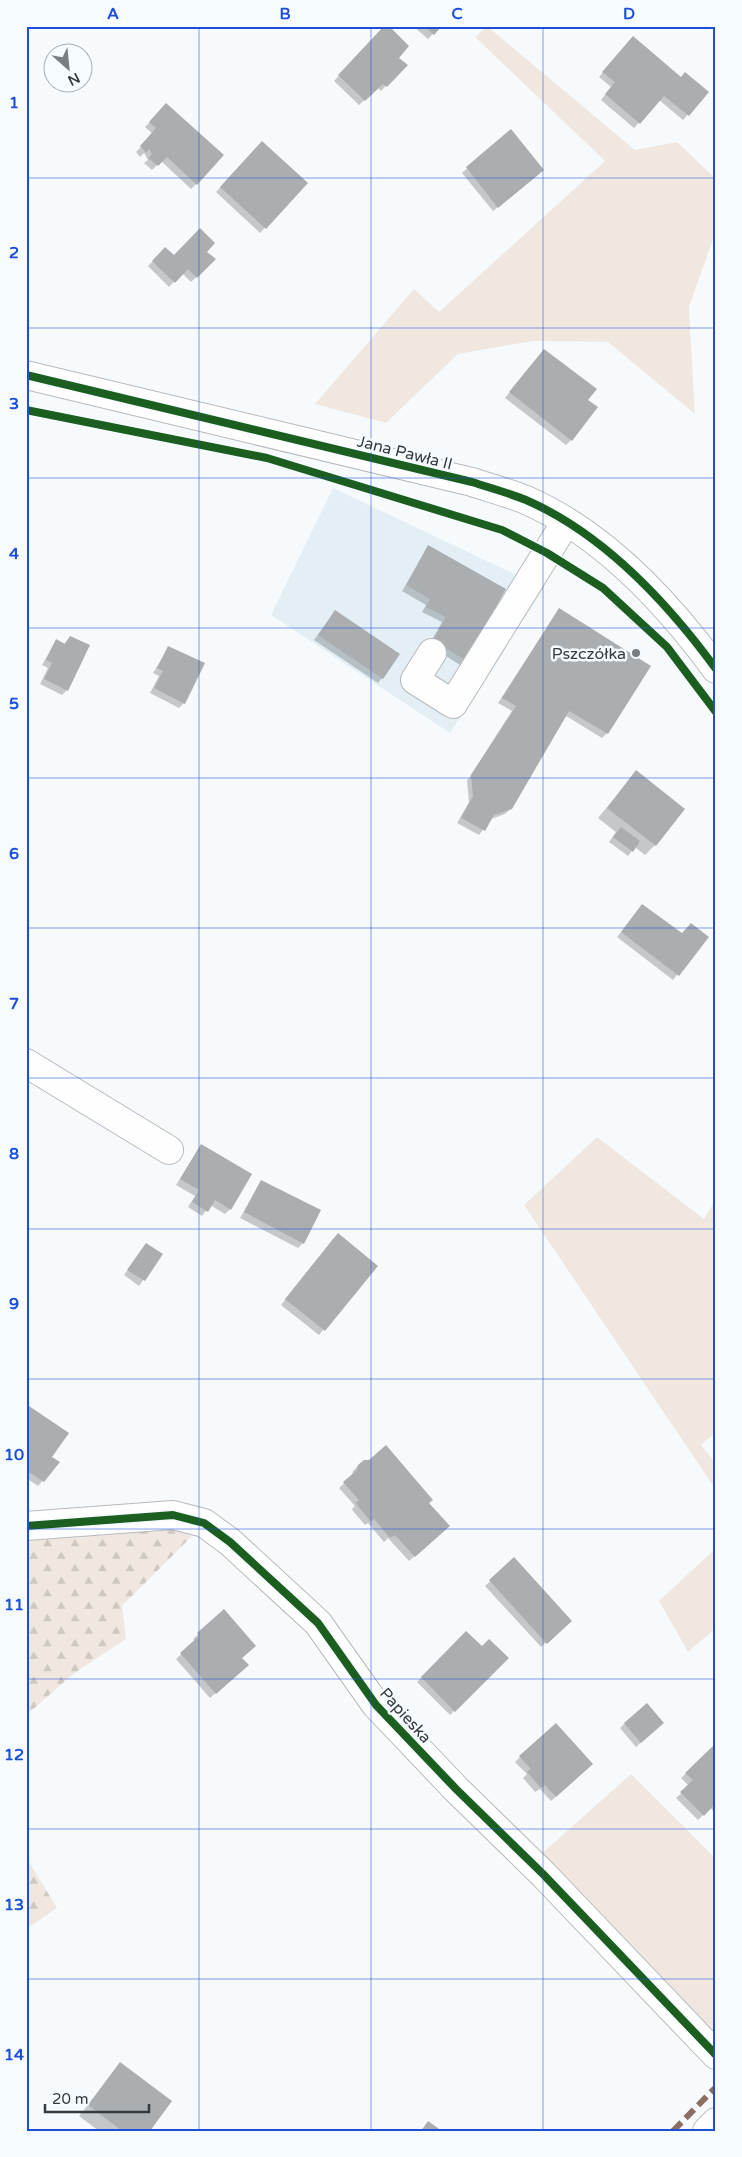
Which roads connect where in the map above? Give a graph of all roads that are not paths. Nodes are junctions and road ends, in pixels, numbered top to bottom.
1 (26, 375) edge
2 (566, 522) junction
3 (432, 653) dead end
4 (716, 669) edge
5 (26, 1063) edge
6 (169, 1150) dead end
7 (26, 1526) edge
8 (716, 2054) edge
9 (716, 2122) edge
10 (707, 2131) edge

1 - 2 street, Jana Pawła II
2 - 3 street
2 - 4 street, Jana Pawła II
5 - 6 street
7 - 8 street, Papieska
9 - 10 street

